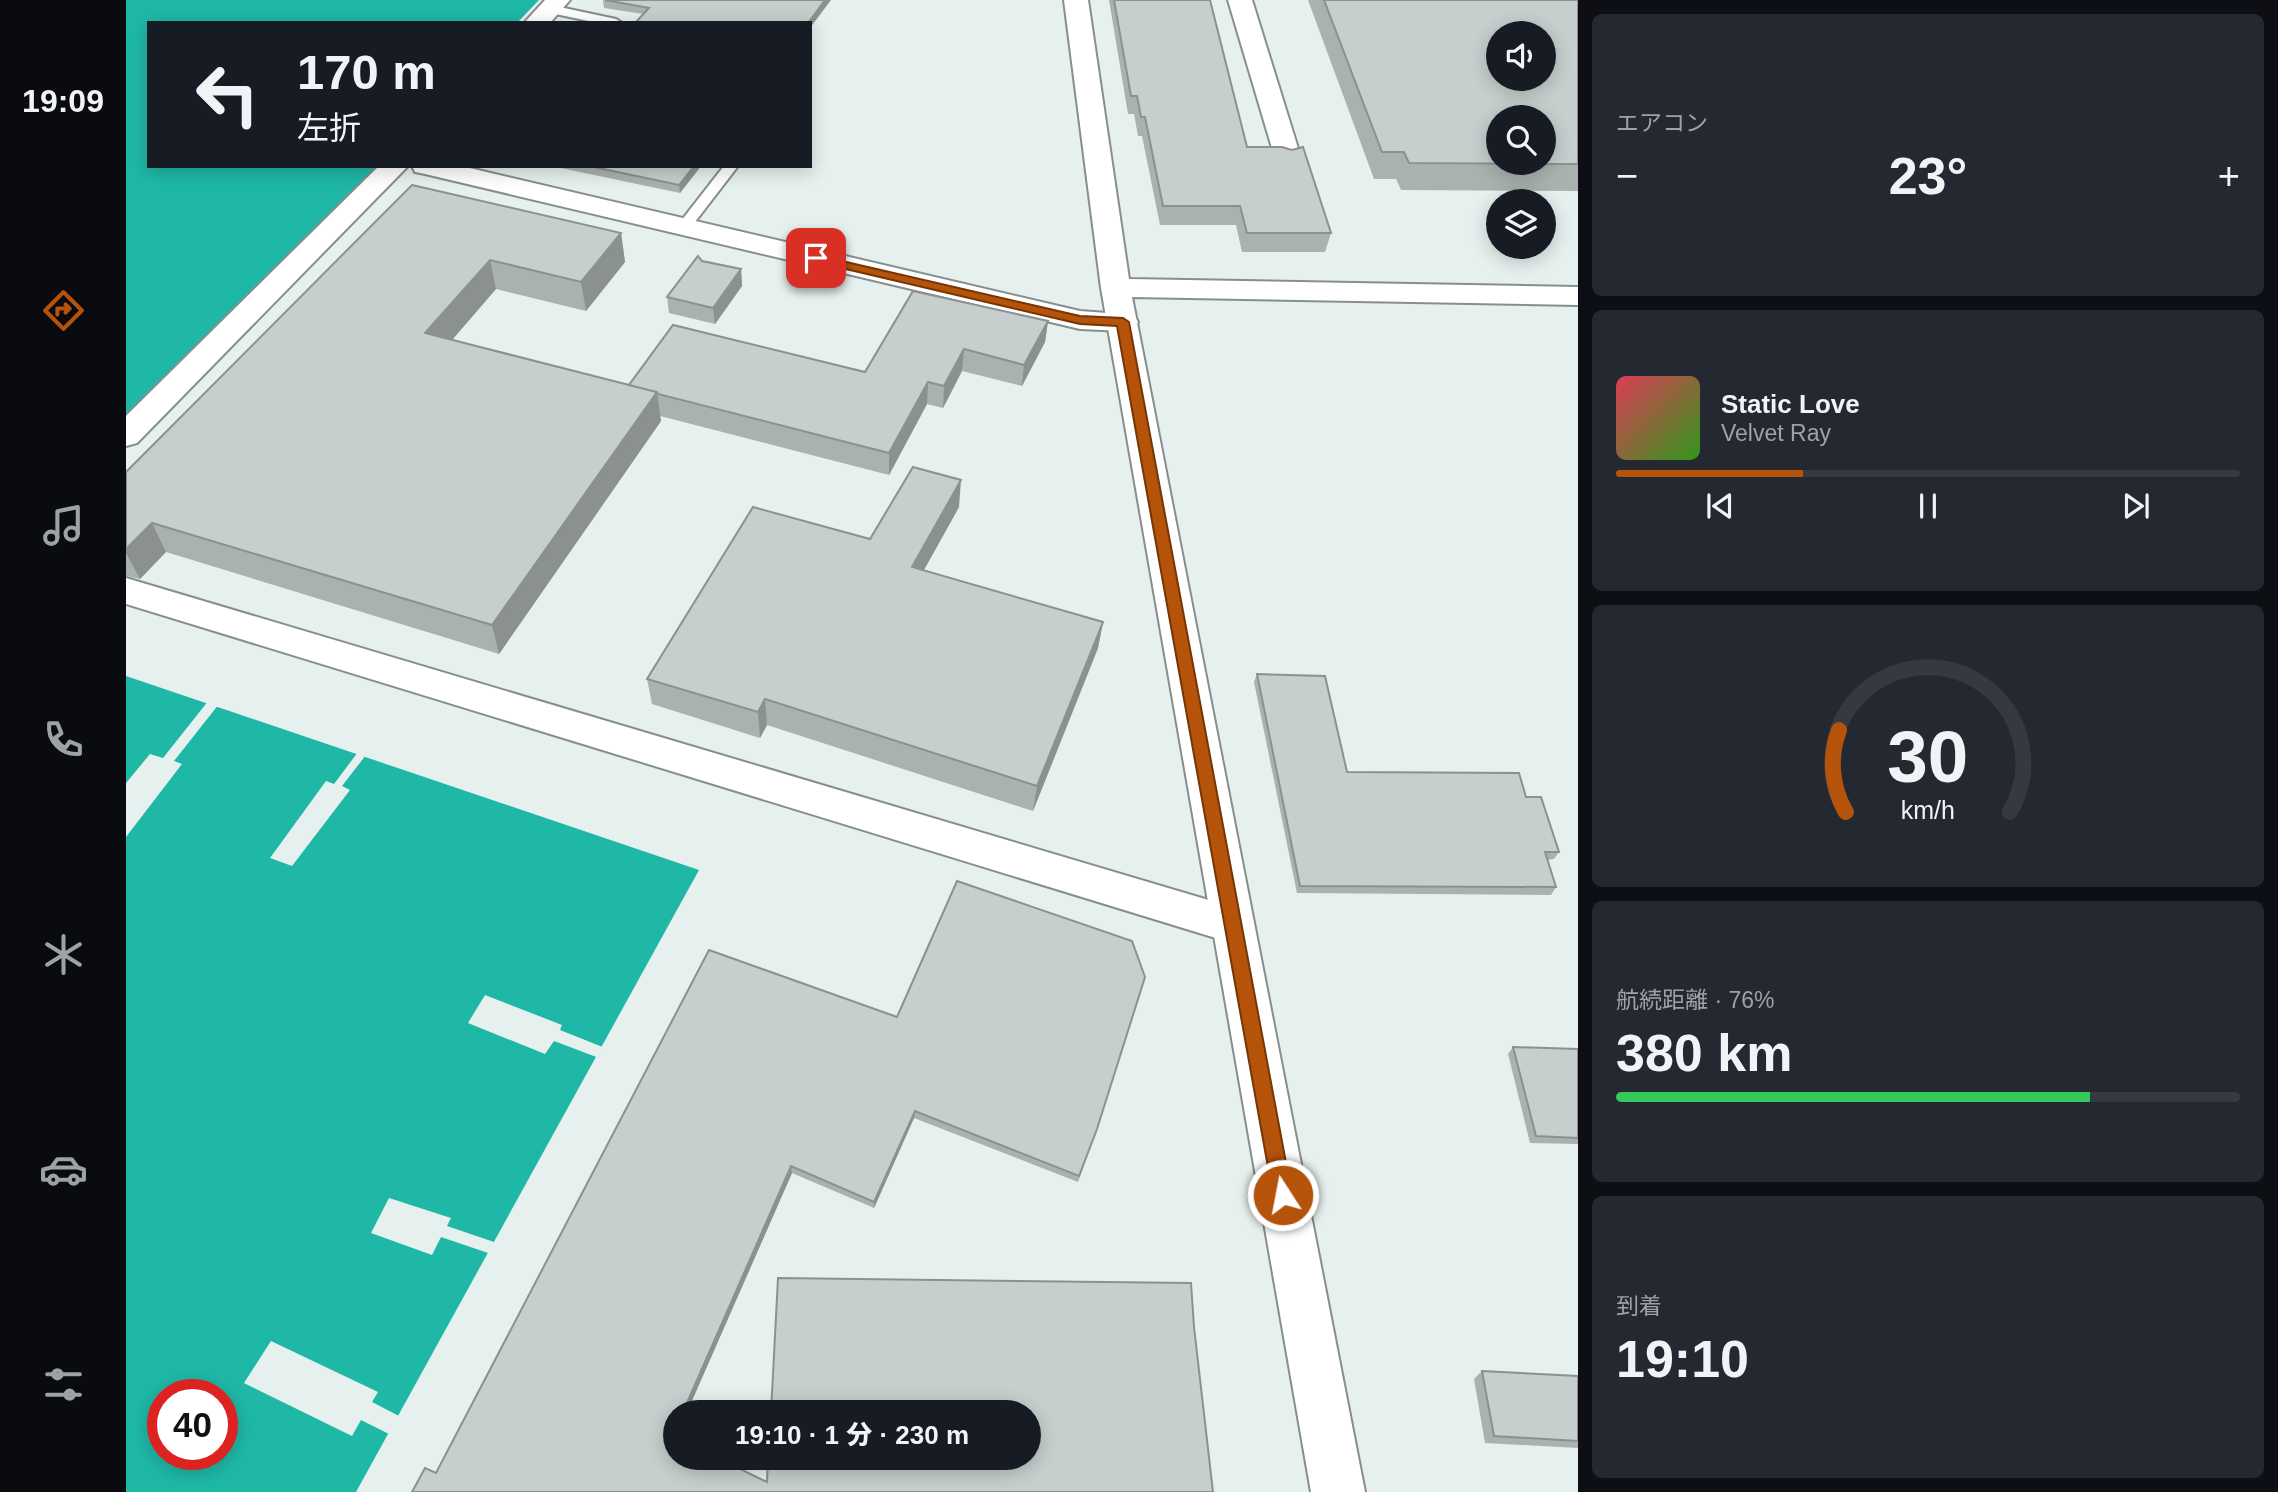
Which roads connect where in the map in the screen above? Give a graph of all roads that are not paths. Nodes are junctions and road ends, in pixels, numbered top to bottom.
1 (1076, 0) edge
2 (1240, 0) edge
3 (548, 10) edge
4 (606, 21) edge
5 (1288, 158) edge
6 (393, 168) edge
7 (433, 168) edge
8 (729, 168) edge
9 (683, 228) junction
10 (1578, 296) edge
11 (1119, 305) junction
12 (126, 435) edge
13 (126, 591) edge
14 (1232, 925) junction
15 (1338, 1492) edge

1 - 11 street
2 - 5 street
3 - 4 lane
6 - 12 street
7 - 9 street
8 - 9 lane
9 - 11 street
10 - 11 street
11 - 14 street
13 - 14 street
14 - 15 street

